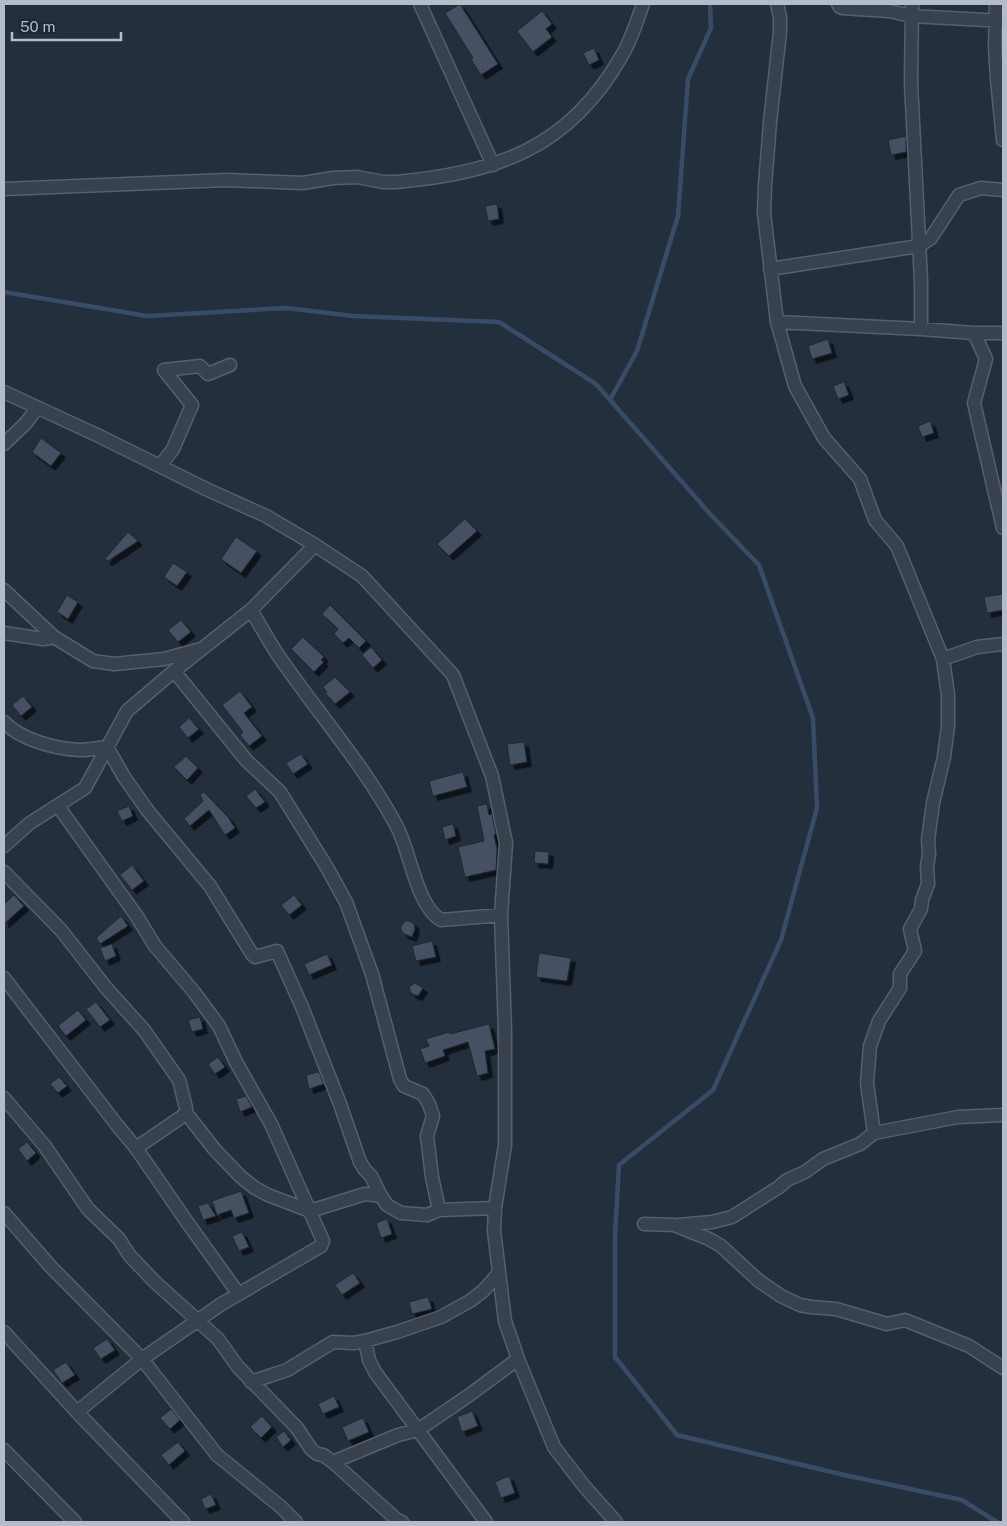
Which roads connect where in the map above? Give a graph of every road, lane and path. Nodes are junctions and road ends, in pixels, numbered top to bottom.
1 (643, 4) edge
2 (777, 4) edge
3 (838, 4) edge
4 (996, 4) edge
5 (424, 5) edge
6 (912, 10) edge
7 (999, 21) edge
8 (1003, 140) edge
9 (493, 165) junction
10 (4, 189) edge
11 (1003, 190) edge
12 (919, 246) junction
13 (770, 269) junction
14 (777, 322) junction
15 (921, 329) junction
16 (974, 333) junction
17 (1003, 333) edge
18 (230, 365) dead end
19 (4, 392) edge
20 (37, 408) junction
21 (4, 444) edge
22 (160, 466) junction
23 (1003, 528) edge
24 (315, 546) junction
25 (4, 590) edge
26 (251, 610) junction
27 (4, 633) edge
28 (54, 637) junction
29 (1003, 644) edge
30 (202, 648) junction
31 (943, 659) junction
32 (174, 670) junction
33 (4, 722) edge
34 (107, 747) junction
35 (58, 806) junction
36 (4, 846) edge
37 (4, 872) edge
38 (501, 915) junction
39 (4, 978) edge
40 (4, 1098) edge
41 (186, 1113) junction
42 (1003, 1115) edge
43 (874, 1133) junction
44 (136, 1148) junction
45 (381, 1196) junction
46 (495, 1208) junction
47 (439, 1210) junction
48 (310, 1211) junction
49 (4, 1212) edge
50 (644, 1224) dead end
51 (674, 1225) junction
52 (499, 1273) junction
53 (238, 1293) junction
54 (199, 1320) junction
55 (4, 1332) edge
56 (365, 1341) junction
57 (142, 1359) junction
58 (518, 1359) junction
59 (1003, 1368) edge
60 (251, 1382) junction
61 (77, 1412) junction
62 (418, 1430) junction
63 (4, 1450) edge
64 (333, 1462) junction
65 (75, 1522) edge
66 (183, 1522) edge
67 (296, 1522) edge
68 (402, 1522) edge
69 (486, 1522) edge
70 (616, 1522) edge

1 - 9 street
2 - 13 street
3 - 6 street
4 - 7 street
5 - 9 street
6 - 7 street
6 - 12 street
7 - 8 street
9 - 10 street
11 - 12 street
12 - 13 street
12 - 15 street
13 - 14 street
14 - 15 street
14 - 31 street
15 - 16 street
16 - 17 street
16 - 23 street
18 - 22 street
19 - 20 street
20 - 21 street
20 - 22 street
22 - 24 street
24 - 26 street
24 - 38 street
25 - 28 street
26 - 30 street
26 - 38 street
27 - 28 street
28 - 30 street
29 - 31 street
30 - 32 street
31 - 43 street
32 - 34 street
32 - 47 street
33 - 34 street
34 - 35 street
34 - 45 street
35 - 36 street
35 - 48 street
37 - 41 street
38 - 46 street
39 - 44 street
40 - 54 street
41 - 44 street
41 - 48 street
42 - 43 street
43 - 51 street
44 - 53 street
45 - 47 street
45 - 48 street
46 - 47 street
46 - 52 street
48 - 53 street
49 - 57 street
50 - 51 street
51 - 59 street
52 - 56 street
52 - 58 street
53 - 54 street
54 - 57 street
54 - 60 street
55 - 61 street
56 - 60 street
56 - 62 street
57 - 61 street
57 - 67 street
58 - 62 street
58 - 70 street
60 - 64 street
61 - 66 street
62 - 64 street
62 - 69 street
63 - 65 street
64 - 68 street

